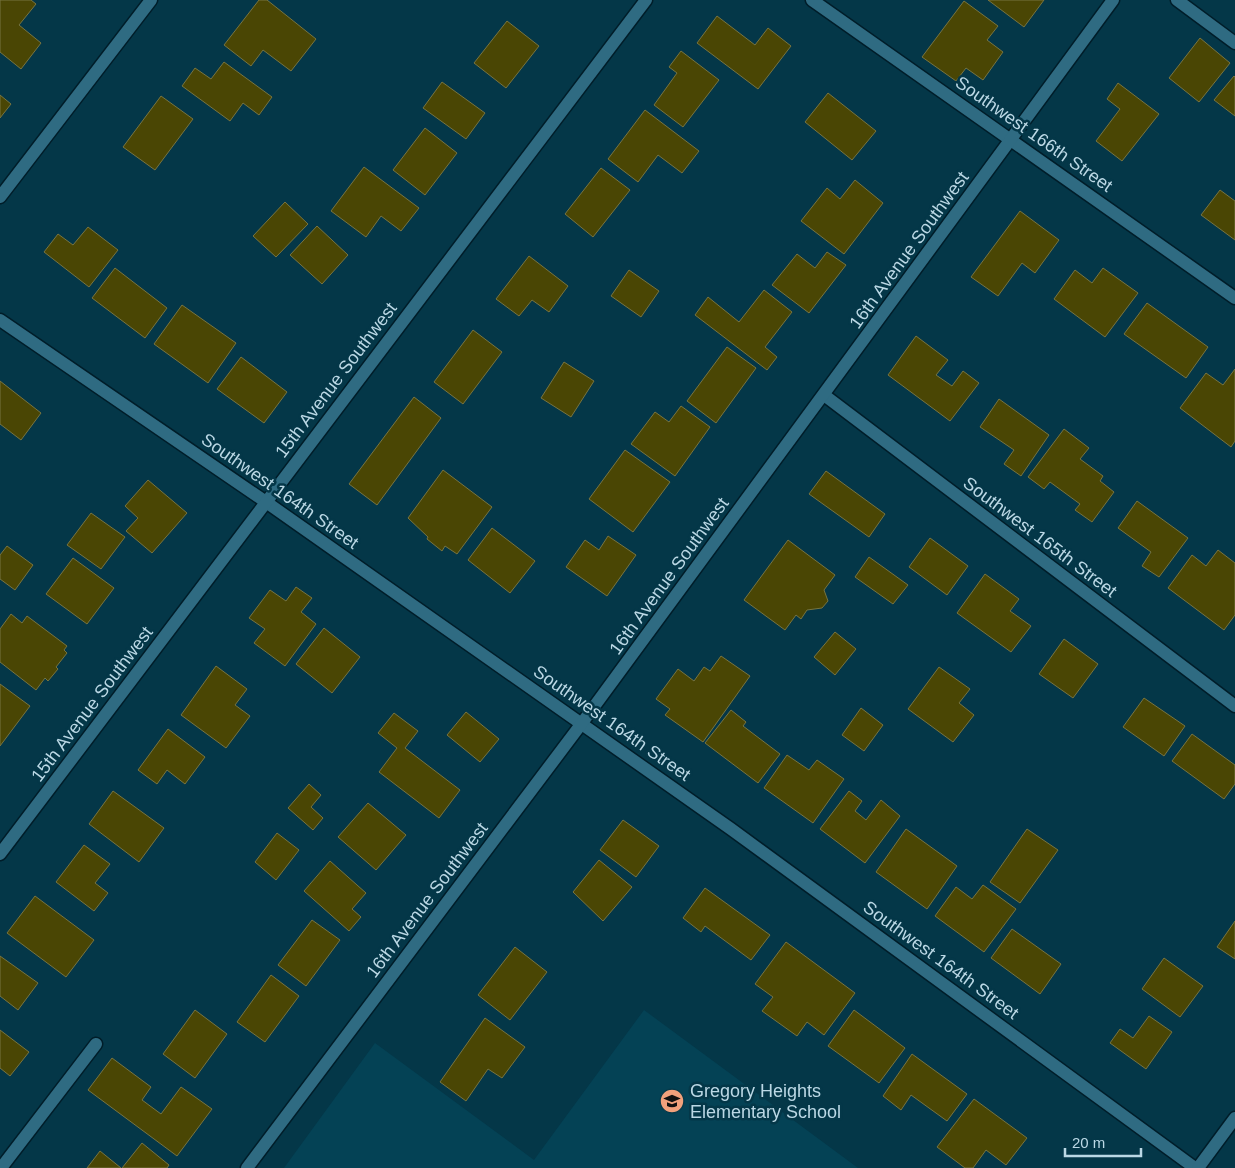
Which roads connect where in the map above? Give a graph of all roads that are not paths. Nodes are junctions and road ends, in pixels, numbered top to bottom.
1 (151, 0) edge
2 (646, 0) edge
3 (812, 0) edge
4 (1113, 0) edge
5 (1177, 0) edge
6 (1235, 43) edge
7 (1012, 140) junction
8 (0, 197) edge
9 (1235, 298) edge
10 (0, 320) edge
11 (824, 395) junction
12 (266, 502) junction
13 (1235, 706) edge
14 (582, 723) junction
15 (0, 854) edge
16 (96, 1044) dead end
17 (1235, 1118) edge
18 (1, 1168) edge
19 (247, 1168) edge
20 (1197, 1168) edge

1 - 8 street
2 - 12 street, 15th Avenue Southwest
3 - 7 street, Southwest 166th Street
4 - 7 street, 16th Avenue Southwest
5 - 6 street
7 - 9 street, Southwest 166th Street
7 - 11 street, 16th Avenue Southwest
10 - 12 street, Southwest 164th Street
11 - 13 street, Southwest 165th Street
11 - 14 street, 16th Avenue Southwest
12 - 14 street, Southwest 164th Street
12 - 15 street, 15th Avenue Southwest
14 - 19 street, 16th Avenue Southwest
14 - 20 street, Southwest 164th Street
16 - 18 street
17 - 20 street

